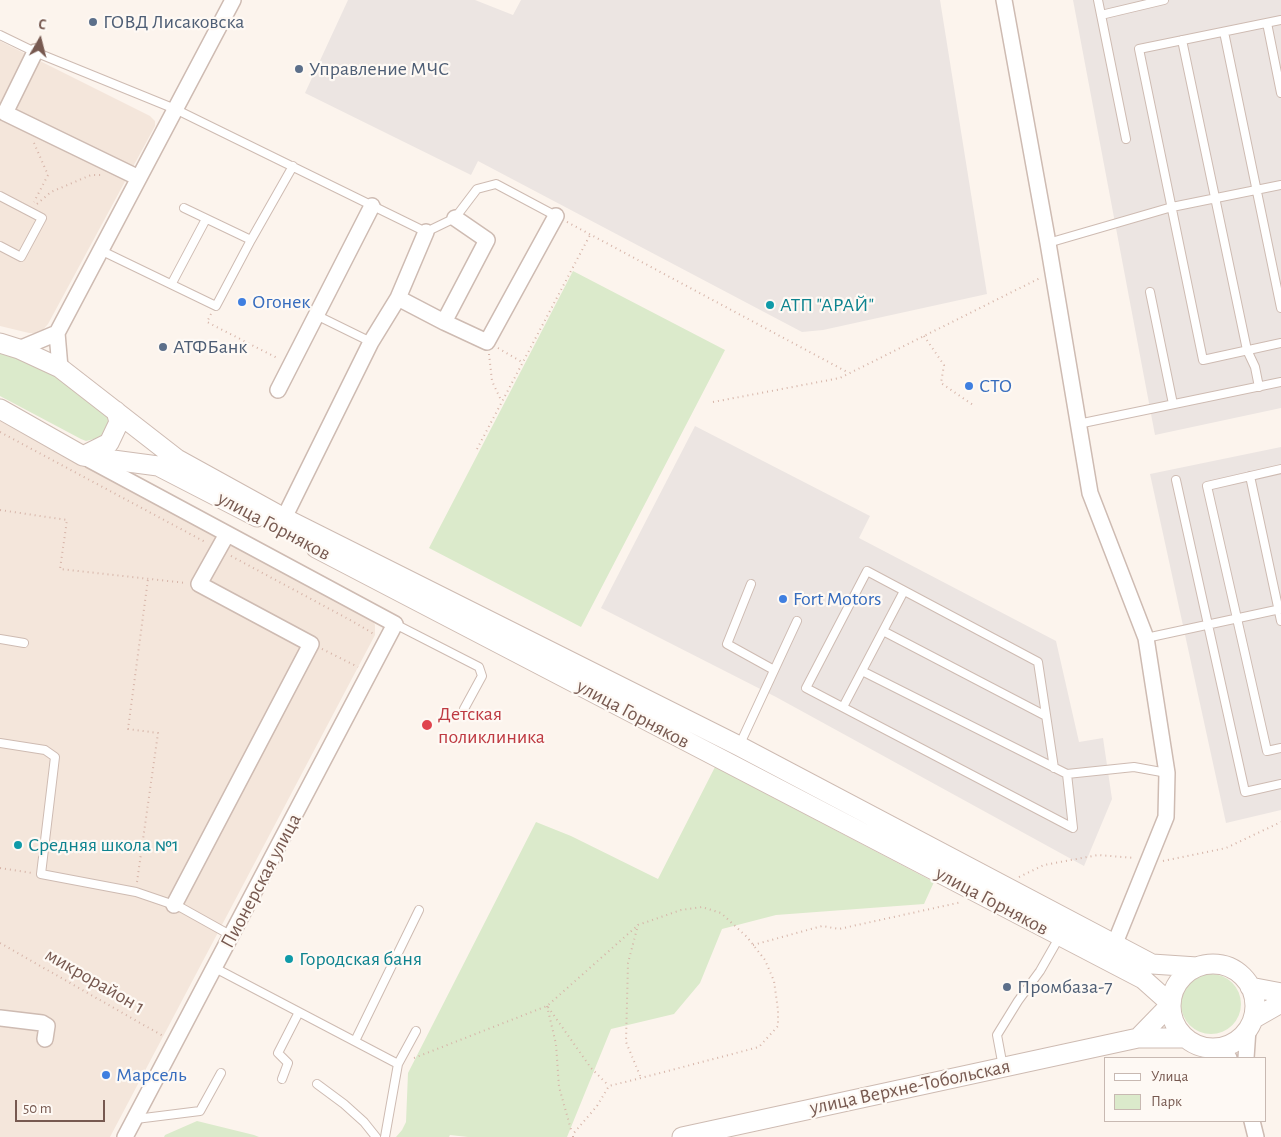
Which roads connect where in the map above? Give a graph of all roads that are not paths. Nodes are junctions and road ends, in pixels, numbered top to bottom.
1 (233, 0) edge
2 (1004, 0) edge
3 (1098, 0) edge
4 (1164, 0) edge
5 (1101, 15) junction
6 (1281, 20) edge
7 (1267, 23) junction
8 (1224, 32) junction
9 (0, 35) edge
10 (1182, 40) junction
11 (35, 52) junction
12 (1281, 92) edge
13 (175, 109) junction
14 (1126, 139) dead end
15 (293, 166) junction
16 (139, 178) junction
17 (1281, 185) edge
18 (1256, 190) junction
19 (0, 196) edge
20 (1215, 198) junction
21 (372, 206) junction
22 (1172, 207) junction
23 (184, 208) dead end
24 (556, 216) joint
25 (455, 218) junction
26 (206, 219) junction
27 (426, 232) junction
28 (250, 240) junction
29 (1048, 243) junction
30 (0, 246) edge
31 (100, 250) junction
32 (172, 283) junction
33 (1150, 292) dead end
34 (398, 298) junction
35 (1281, 308) edge
36 (316, 315) junction
37 (444, 322) junction
38 (58, 333) junction
39 (371, 342) junction
40 (0, 343) edge
41 (1281, 343) edge
42 (20, 349) junction
43 (1247, 350) junction
44 (60, 368) junction
45 (1281, 382) edge
46 (1259, 387) junction
47 (278, 390) dead end
48 (1173, 404) junction
49 (0, 409) edge
50 (116, 411) junction
51 (1078, 424) junction
52 (83, 456) junction
53 (1281, 469) edge
54 (1250, 476) junction
55 (1176, 480) dead end
56 (284, 518) junction
57 (227, 534) junction
58 (751, 584) dead end
59 (904, 591) junction
60 (1280, 609) edge
61 (1237, 618) junction
62 (797, 621) dead end
63 (1281, 622) edge
64 (395, 624) junction
65 (1208, 624) junction
66 (883, 631) junction
67 (1146, 638) junction
68 (0, 639) edge
69 (24, 643) dead end
70 (774, 670) junction
71 (862, 671) junction
72 (843, 707) junction
73 (464, 709) dead end
74 (1046, 716) junction
75 (0, 743) edge
76 (739, 746) junction
77 (1281, 748) edge
78 (1054, 768) junction
79 (1167, 773) junction
80 (1067, 774) junction
81 (1281, 784) edge
82 (174, 905) junction
83 (419, 910) dead end
84 (232, 936) junction
85 (1060, 936) junction
86 (1111, 952) junction
87 (215, 968) junction
88 (1197, 968) junction
89 (1250, 988) junction
90 (1281, 993) edge
91 (1281, 1003) edge
92 (1171, 1004) junction
93 (299, 1012) junction
94 (0, 1018) edge
95 (1251, 1024) junction
96 (416, 1031) dead end
97 (1138, 1038) junction
98 (1186, 1038) junction
99 (45, 1039) dead end
100 (355, 1042) junction
101 (1226, 1053) edge
102 (1246, 1057) edge
103 (398, 1064) junction
104 (1003, 1067) junction
105 (221, 1073) dead end
106 (282, 1079) dead end
107 (318, 1084) dead end
108 (136, 1119) junction
109 (1252, 1122) edge
110 (125, 1137) edge
111 (376, 1137) edge
112 (385, 1137) edge
113 (682, 1137) edge
114 (1256, 1137) edge

1 - 13 street
2 - 29 street
3 - 5 lane
4 - 5 lane
5 - 14 lane
6 - 7 lane
7 - 8 lane
7 - 12 lane
8 - 10 lane
8 - 18 lane
9 - 11 lane
10 - 20 lane
10 - 22 lane
11 - 13 lane
11 - 16 street
13 - 15 lane
13 - 16 street
15 - 21 lane
15 - 28 lane
16 - 31 street
17 - 18 lane
18 - 20 lane
18 - 35 lane
19 - 30 lane
20 - 22 lane
20 - 43 lane
21 - 27 lane
21 - 36 street
22 - 29 lane
22 - 43 lane
23 - 26 lane
24 - 25 lane
24 - 37 street
25 - 27 lane
25 - 37 street
26 - 28 lane
26 - 32 lane
27 - 34 street
28 - 32 lane
29 - 51 street
31 - 32 lane
31 - 38 street
33 - 48 lane
34 - 37 street
34 - 39 street
36 - 39 lane
36 - 47 street
38 - 42 street
38 - 44 street
39 - 56 street
40 - 42 street, улица Горняков
41 - 43 lane
42 - 44 street, улица Горняков
43 - 46 lane
44 - 50 street, улица Горняков
45 - 46 lane
46 - 48 lane
48 - 51 lane
49 - 52 street, улица Горняков
50 - 52 street
50 - 56 street, улица Горняков
51 - 67 street
52 - 57 street, улица Горняков
52 - 85 street, улица Горняков
53 - 54 lane
54 - 60 lane
54 - 61 lane
55 - 65 lane
56 - 76 street, улица Горняков
57 - 64 street, улица Горняков
57 - 82 street
58 - 70 lane
59 - 66 lane
59 - 72 lane
59 - 74 lane
60 - 61 lane
60 - 63 lane
61 - 65 lane
61 - 77 lane
62 - 70 lane
64 - 73 lane
64 - 84 street, Пионерская улица
65 - 67 lane
65 - 81 lane
66 - 71 lane
66 - 74 lane
67 - 79 street
68 - 69 lane
70 - 76 lane
71 - 72 lane
71 - 78 lane
72 - 80 lane
74 - 78 lane
75 - 82 lane
76 - 86 street, улица Горняков
78 - 80 lane
79 - 80 lane
79 - 86 street
82 - 84 lane
83 - 100 lane
84 - 87 street, Пионерская улица
85 - 86 street, улица Горняков
85 - 104 lane
86 - 88 street, улица Горняков
86 - 92 street, улица Горняков
87 - 93 lane
87 - 108 street, Пионерская улица
88 - 89 street
88 - 92 street
89 - 90 street
89 - 95 street
91 - 95 street
92 - 97 street
92 - 98 street
93 - 100 lane
93 - 106 lane
94 - 99 street
95 - 101 street
95 - 102 street
96 - 103 lane
97 - 98 street, улица Верхне-Тобольская
97 - 104 street, улица Верхне-Тобольская
98 - 101 street
100 - 103 lane
103 - 112 lane
104 - 113 street, улица Верхне-Тобольская
105 - 108 lane
107 - 111 lane
108 - 110 street, Пионерская улица
109 - 114 street

